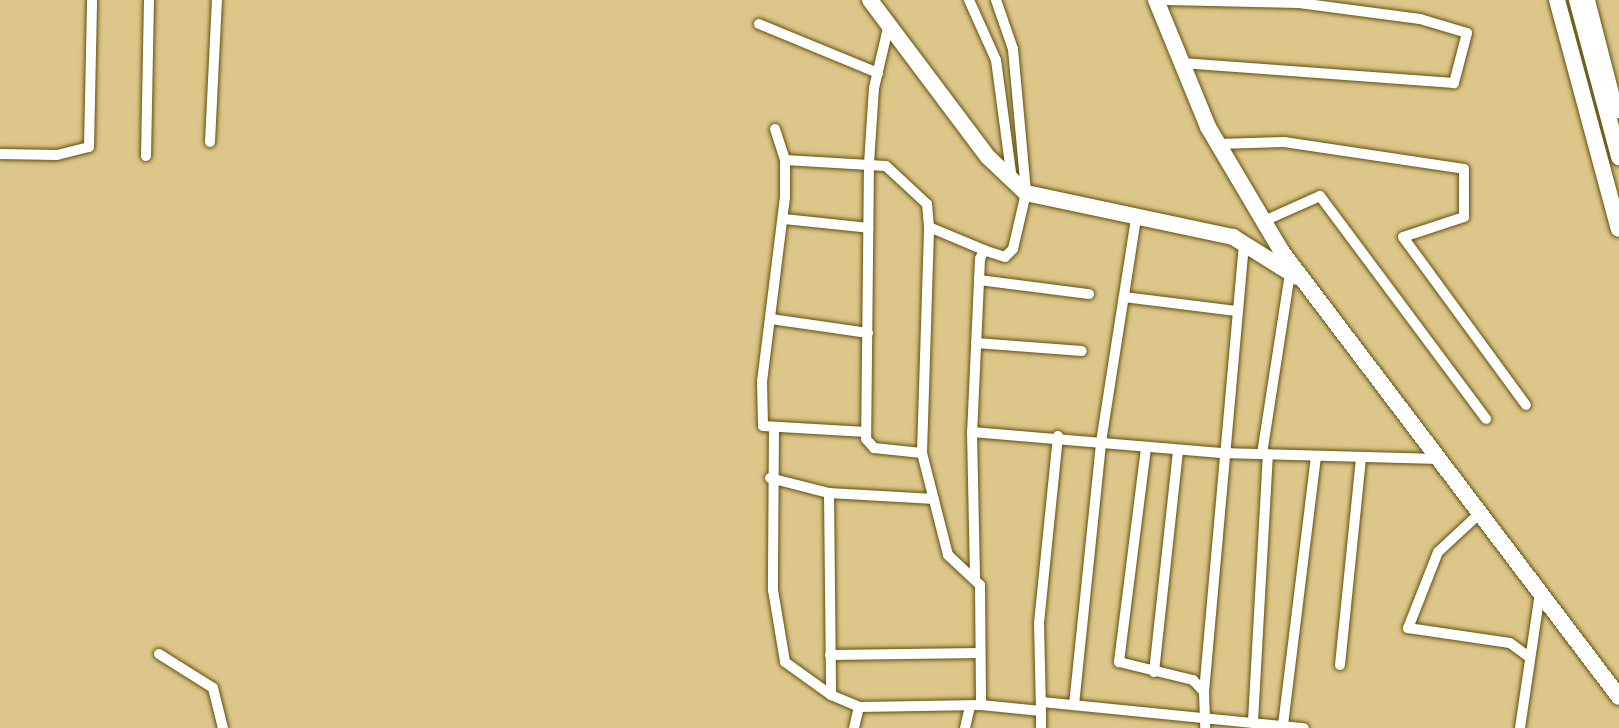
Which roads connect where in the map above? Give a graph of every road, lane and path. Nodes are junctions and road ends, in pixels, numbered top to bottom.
1 (92, 0) edge
2 (149, 0) edge
3 (217, 0) edge
4 (870, 0) edge
5 (969, 0) edge
6 (996, 0) edge
7 (1156, 0) edge
8 (1167, 0) edge
9 (1557, 0) edge
10 (1577, 0) edge
11 (1590, 0) edge
12 (759, 24) dead end
13 (889, 24) junction
14 (1182, 63) junction
15 (878, 73) junction
16 (1619, 113) edge
17 (775, 129) dead end
18 (210, 142) dead end
19 (1218, 144) junction
20 (0, 153) edge
21 (146, 156) dead end
22 (1619, 157) edge
23 (785, 160) junction
24 (869, 163) junction
25 (1012, 180) junction
26 (1026, 193) junction
27 (784, 219) junction
28 (1136, 219) junction
29 (1264, 221) junction
30 (869, 228) junction
31 (929, 228) junction
32 (1619, 229) edge
33 (1244, 243) junction
34 (984, 250) junction
35 (1290, 273) junction
36 (979, 280) junction
37 (1305, 283) junction
38 (1089, 294) dead end
39 (1124, 297) junction
40 (1236, 312) junction
41 (771, 319) junction
42 (868, 333) junction
43 (976, 343) junction
44 (1082, 351) dead end
45 (1525, 405) dead end
46 (1486, 419) dead end
47 (774, 428) junction
48 (866, 432) junction
49 (972, 432) junction
50 (1058, 436) junction
51 (1101, 442) junction
52 (1146, 448) junction
53 (1178, 450) junction
54 (922, 453) junction
55 (1221, 453) junction
56 (1265, 454) junction
57 (1316, 456) junction
58 (1361, 457) junction
59 (1439, 459) junction
60 (770, 478) junction
61 (829, 493) junction
62 (934, 499) junction
63 (1480, 513) junction
64 (975, 577) junction
65 (1540, 593) junction
66 (980, 653) junction
67 (159, 654) dead end
68 (830, 654) junction
69 (1528, 656) junction
70 (1340, 665) dead end
71 (1154, 672) junction
72 (1204, 692) junction
73 (831, 695) junction
74 (1619, 697) edge
75 (975, 705) junction
76 (1074, 705) junction
77 (1042, 706) junction
78 (859, 708) junction
79 (1253, 721) junction
80 (1205, 723) edge
81 (1283, 725) junction
82 (223, 728) edge
83 (854, 728) edge
84 (965, 728) edge
85 (1041, 728) edge
86 (1304, 728) edge
87 (1520, 728) edge

1 - 20 street
2 - 21 street
3 - 18 street
4 - 13 main road
5 - 25 street
6 - 26 street
7 - 14 main road
8 - 14 street
9 - 32 main road
10 - 22 main road
11 - 16 street
12 - 15 street
13 - 15 street
13 - 25 main road
14 - 19 main road
15 - 24 street
17 - 23 street
19 - 29 main road
19 - 45 street
23 - 24 street
23 - 27 street
24 - 30 street
24 - 31 street
25 - 26 main road
26 - 28 main road
26 - 34 street
27 - 30 street
27 - 41 street
28 - 33 main road
28 - 39 street
29 - 37 main road
29 - 46 street
30 - 42 street
31 - 34 street
31 - 54 street
33 - 35 main road
33 - 40 street
34 - 36 street
35 - 37 main road
35 - 56 street
36 - 38 street
36 - 43 street
37 - 59 main road
39 - 40 street
39 - 51 street
40 - 55 street
41 - 42 street
41 - 47 street
42 - 48 street
43 - 44 street
43 - 49 street
47 - 48 street
47 - 60 street
48 - 54 street
49 - 50 street
49 - 64 street
50 - 51 street
50 - 77 street
51 - 52 street
51 - 76 street
52 - 53 street
52 - 71 street
53 - 55 street
53 - 71 street
54 - 62 street
55 - 56 street
55 - 72 street
56 - 57 street
56 - 79 street
57 - 58 street
57 - 81 street
58 - 59 street
58 - 70 street
59 - 63 main road
60 - 61 street
60 - 73 street
61 - 62 street
61 - 68 street
62 - 64 street
63 - 65 main road
63 - 69 street
64 - 66 street
65 - 69 street
65 - 74 main road
66 - 68 street
66 - 75 street
67 - 82 street
68 - 73 street
69 - 87 street
71 - 72 street
72 - 80 street
73 - 78 street
75 - 77 street
75 - 78 street
75 - 84 street
76 - 77 street
76 - 80 street
77 - 85 street
78 - 83 street
79 - 80 street
79 - 81 street
81 - 86 street

